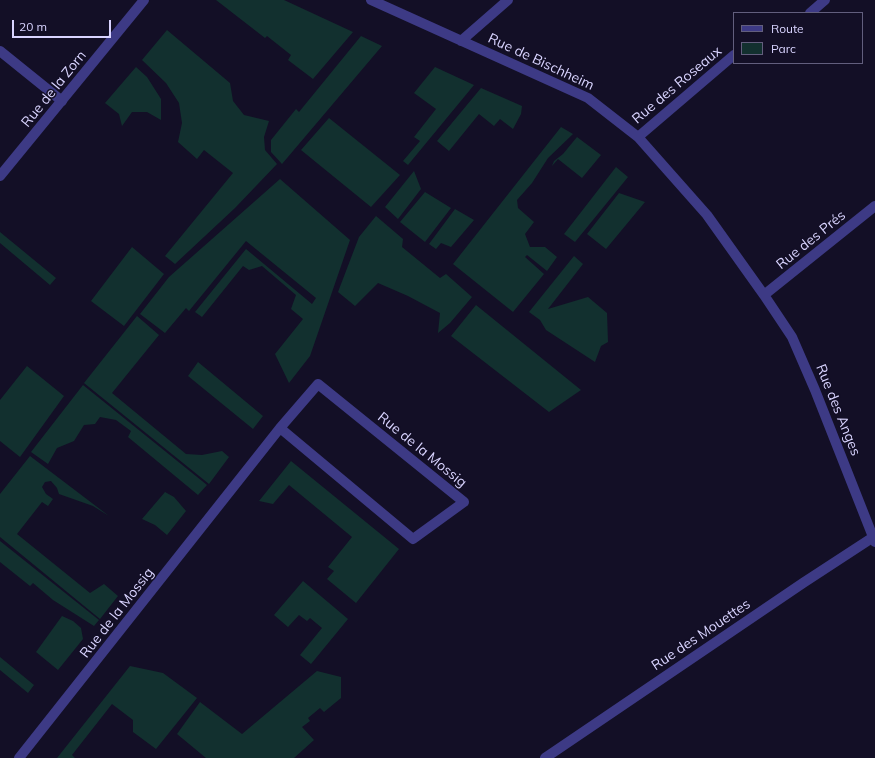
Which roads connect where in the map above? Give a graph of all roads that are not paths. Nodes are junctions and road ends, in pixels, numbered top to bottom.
1 (144, 0) edge
2 (371, 0) edge
3 (508, 0) edge
4 (825, 0) edge
5 (811, 12) edge
6 (461, 41) junction
7 (0, 51) edge
8 (733, 56) edge
9 (62, 101) junction
10 (638, 137) junction
11 (0, 176) edge
12 (875, 206) edge
13 (764, 295) junction
14 (280, 428) junction
15 (874, 538) edge
16 (19, 758) edge
17 (545, 758) edge

1 - 9 street, Rue de la Zorn
2 - 6 street, Rue de Bischheim
3 - 6 street
4 - 5 street
6 - 10 street, Rue de Bischheim
7 - 9 street
8 - 10 street, Rue des Roseaux
9 - 11 street, Rue de la Zorn
10 - 13 street, Rue de Bischheim
12 - 13 street, Rue des Prés
13 - 15 street, Rue des Anges
14 - 14 street, Rue de la Mossig
14 - 16 street, Rue de la Mossig
15 - 17 street, Rue des Mouettes

